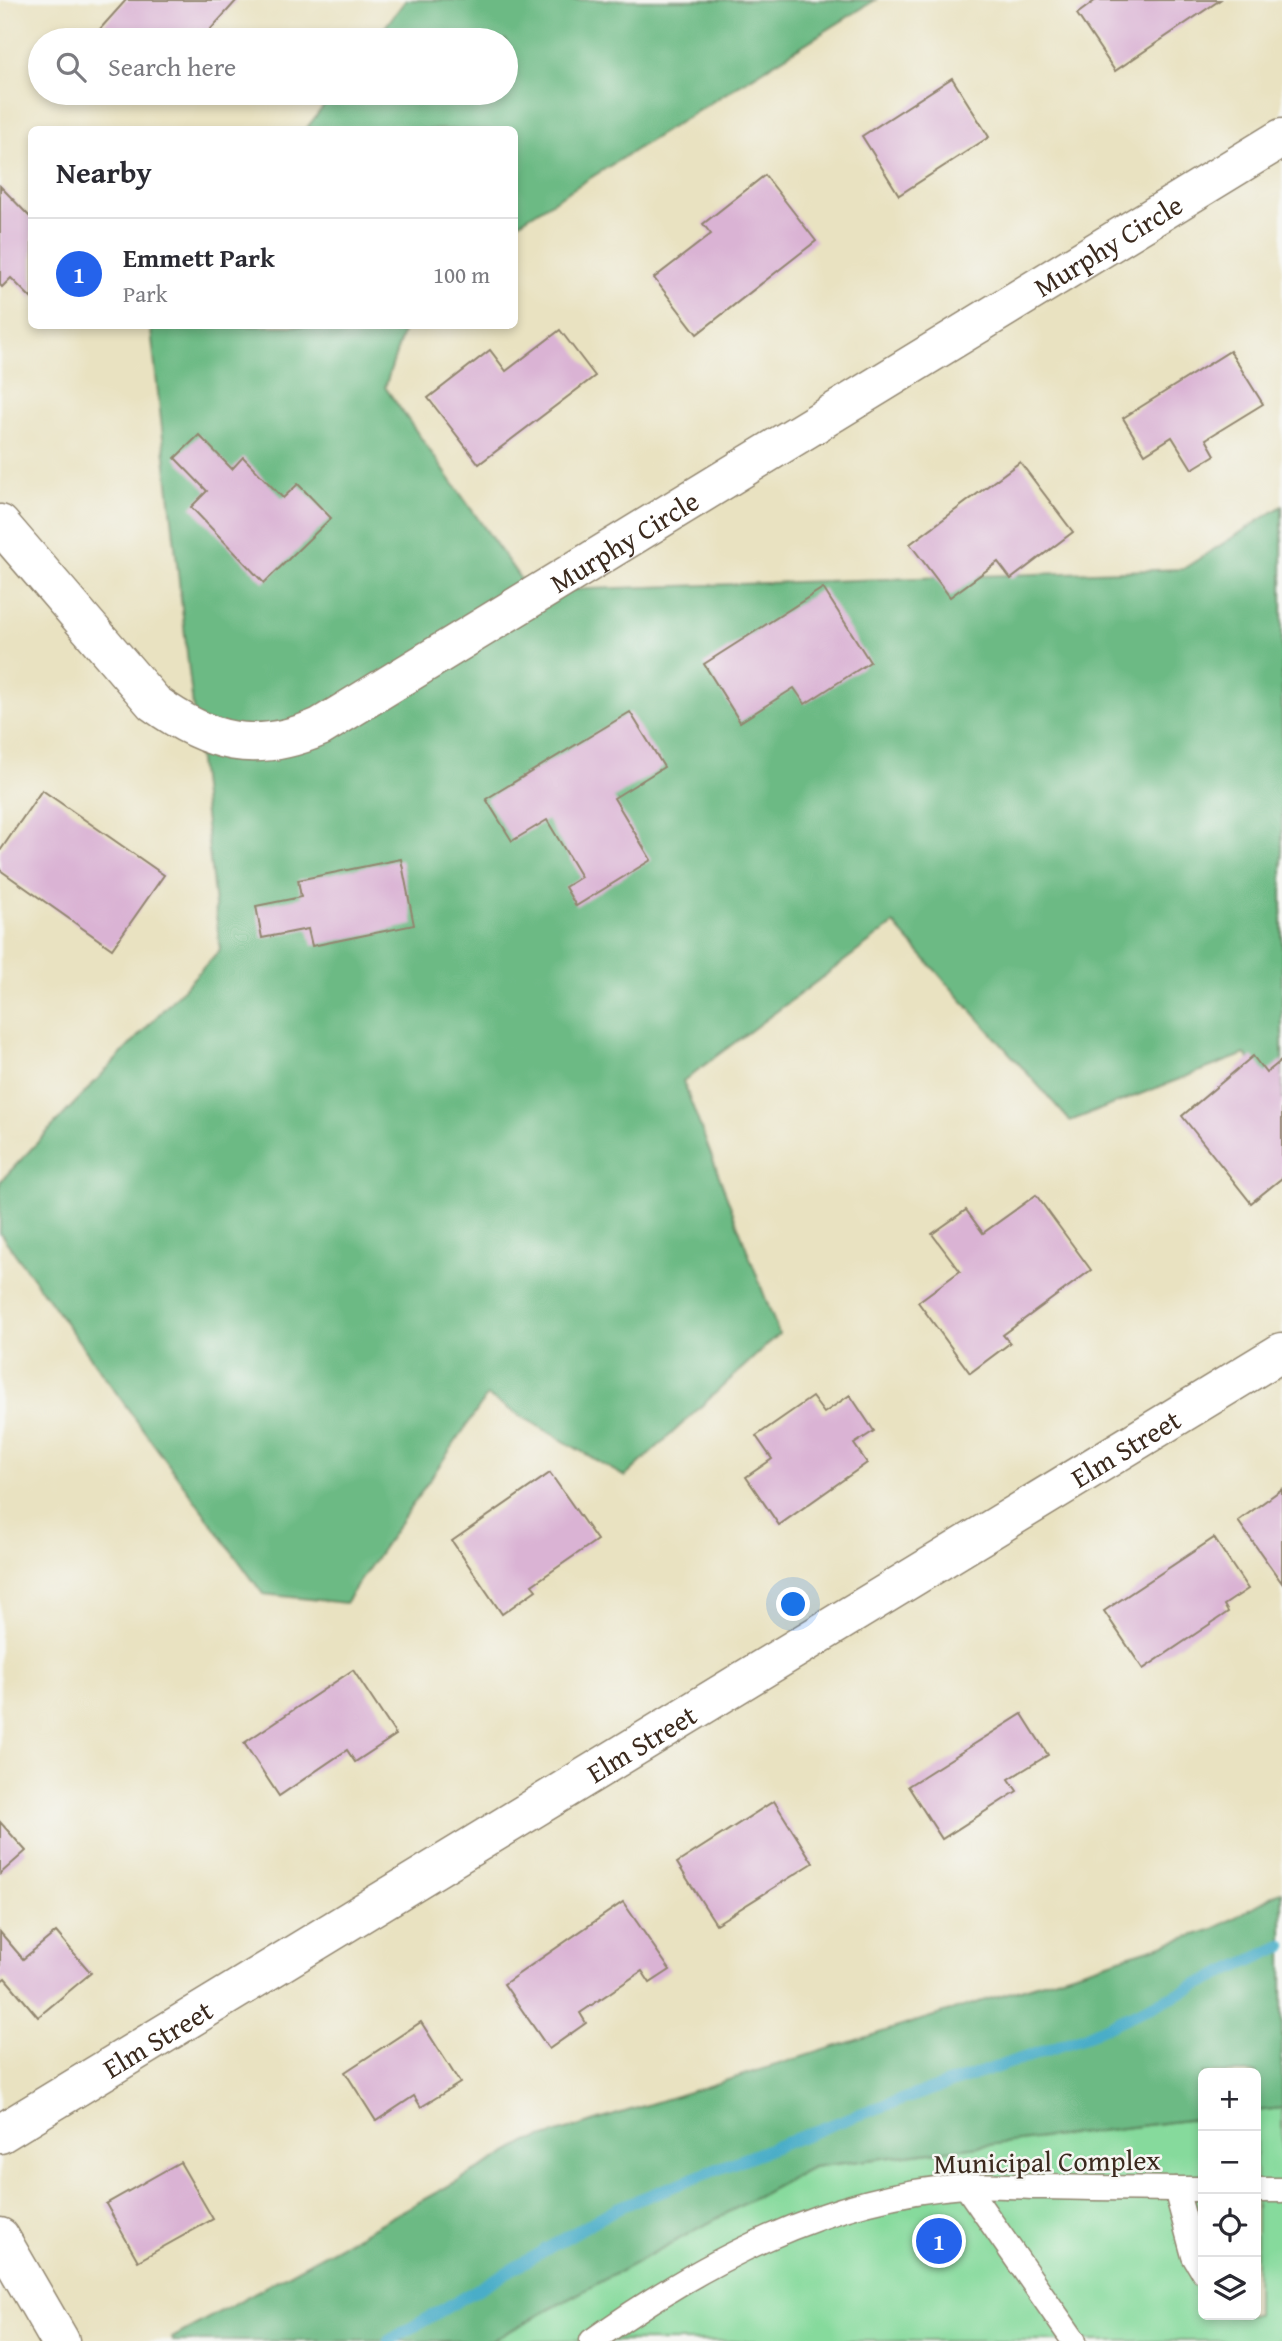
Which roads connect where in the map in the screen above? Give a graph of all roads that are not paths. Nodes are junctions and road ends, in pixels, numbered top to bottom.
1 (1282, 138) edge
2 (0, 523) edge
3 (1282, 1352) edge
4 (0, 2134) edge
5 (966, 2186) junction
6 (1176, 2189) junction
7 (1198, 2189) edge
8 (1261, 2190) edge
9 (1282, 2190) edge
10 (0, 2237) edge
11 (1198, 2263) edge
12 (60, 2341) edge
13 (592, 2341) edge
14 (1074, 2341) edge

1 - 2 street, Murphy Circle
3 - 4 street, Elm Street
5 - 6 lane, Municipal Complex
5 - 13 lane, Municipal Complex
5 - 14 lane
6 - 7 lane, Municipal Complex
6 - 11 lane
8 - 9 lane
10 - 12 street

